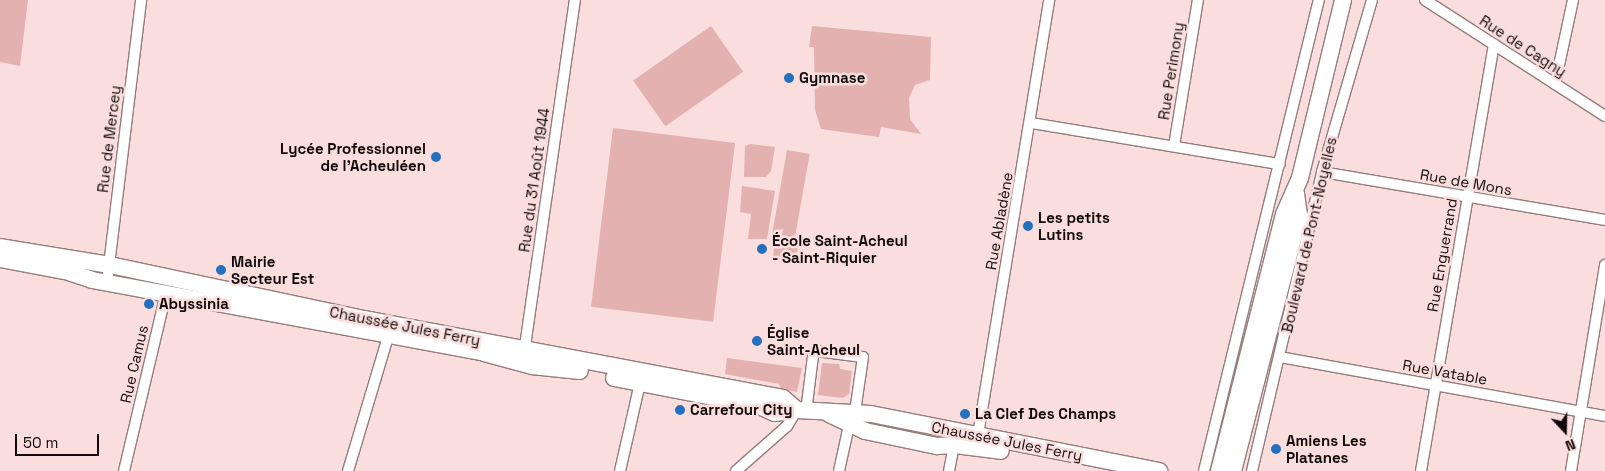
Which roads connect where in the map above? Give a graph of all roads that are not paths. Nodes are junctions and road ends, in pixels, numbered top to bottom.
1 (141, 0) edge
2 (574, 0) edge
3 (1049, 0) edge
4 (1198, 0) edge
5 (1319, 0) edge
6 (1343, 0) edge
7 (1372, 0) edge
8 (1425, 0) edge
9 (1572, 0) edge
10 (1494, 44) junction
11 (1555, 84) junction
12 (1605, 116) edge
13 (1031, 123) junction
14 (1174, 146) junction
15 (1280, 164) junction
16 (1322, 172) junction
17 (1296, 193) junction
18 (1468, 197) junction
19 (1605, 220) edge
20 (0, 246) edge
21 (0, 259) edge
22 (110, 265) junction
23 (1605, 265) edge
24 (107, 282) junction
25 (166, 292) junction
26 (388, 337) junction
27 (865, 346) dead end
28 (523, 357) junction
29 (1280, 357) junction
30 (863, 358) junction
31 (640, 383) junction
32 (1435, 385) junction
33 (801, 411) junction
34 (1581, 411) junction
35 (1605, 416) edge
36 (852, 418) junction
37 (956, 439) junction
38 (977, 441) junction
39 (124, 471) edge
40 (348, 471) edge
41 (620, 471) edge
42 (736, 471) edge
43 (839, 471) edge
44 (949, 471) edge
45 (1103, 471) edge
46 (1159, 471) edge
47 (1204, 471) edge
48 (1219, 471) edge
49 (1233, 471) edge
50 (1252, 471) edge
51 (1421, 471) edge
52 (1571, 471) edge

1 - 22 street, Rue de Mercey
2 - 28 street, Rue du 31 Août 1944
3 - 13 street, Rue Abladène
4 - 14 street, Rue Perimony
5 - 15 street
6 - 17 main road, Boulevard de Pont-Noyelles
7 - 16 street, Boulevard de Pont-Noyelles
8 - 10 street, Rue de Cagny
9 - 11 street
10 - 11 street, Rue de Cagny
10 - 18 street, Rue Enguerrand
11 - 12 street, Rue de Cagny
13 - 14 street
13 - 38 street, Rue Abladène
14 - 15 street
15 - 47 street
16 - 18 street, Rue de Mons
16 - 29 street, Boulevard de Pont-Noyelles
17 - 48 main road, Boulevard de Pont-Noyelles
17 - 49 main road, Boulevard de Pont-Noyelles
18 - 19 street, Rue de Mons
18 - 32 street, Rue Enguerrand
20 - 22 main road, Chaussée Jules Ferry
21 - 24 main road, Chaussée Jules Ferry
22 - 24 street, Rue de Mercey
22 - 28 main road, Chaussée Jules Ferry
23 - 34 street
24 - 25 main road, Chaussée Jules Ferry
25 - 26 main road, Chaussée Jules Ferry
25 - 39 street, Rue Camus
26 - 28 main road, Chaussée Jules Ferry
26 - 40 street
27 - 30 street
28 - 31 main road
28 - 33 main road, Chaussée Jules Ferry
29 - 32 street, Rue Vatable
29 - 50 street, Boulevard de Pont-Noyelles
30 - 33 street
30 - 36 street
31 - 33 main road
31 - 41 street
32 - 34 street, Rue Vatable
32 - 51 street, Rue Enguerrand
33 - 36 main road, Chaussée Jules Ferry
33 - 42 street
34 - 35 street, Rue Vatable
34 - 52 street
36 - 37 main road, Chaussée Jules Ferry
36 - 43 street
37 - 38 main road, Chaussée Jules Ferry
37 - 44 street
38 - 45 main road, Chaussée Jules Ferry
38 - 46 main road, Chaussée Jules Ferry

